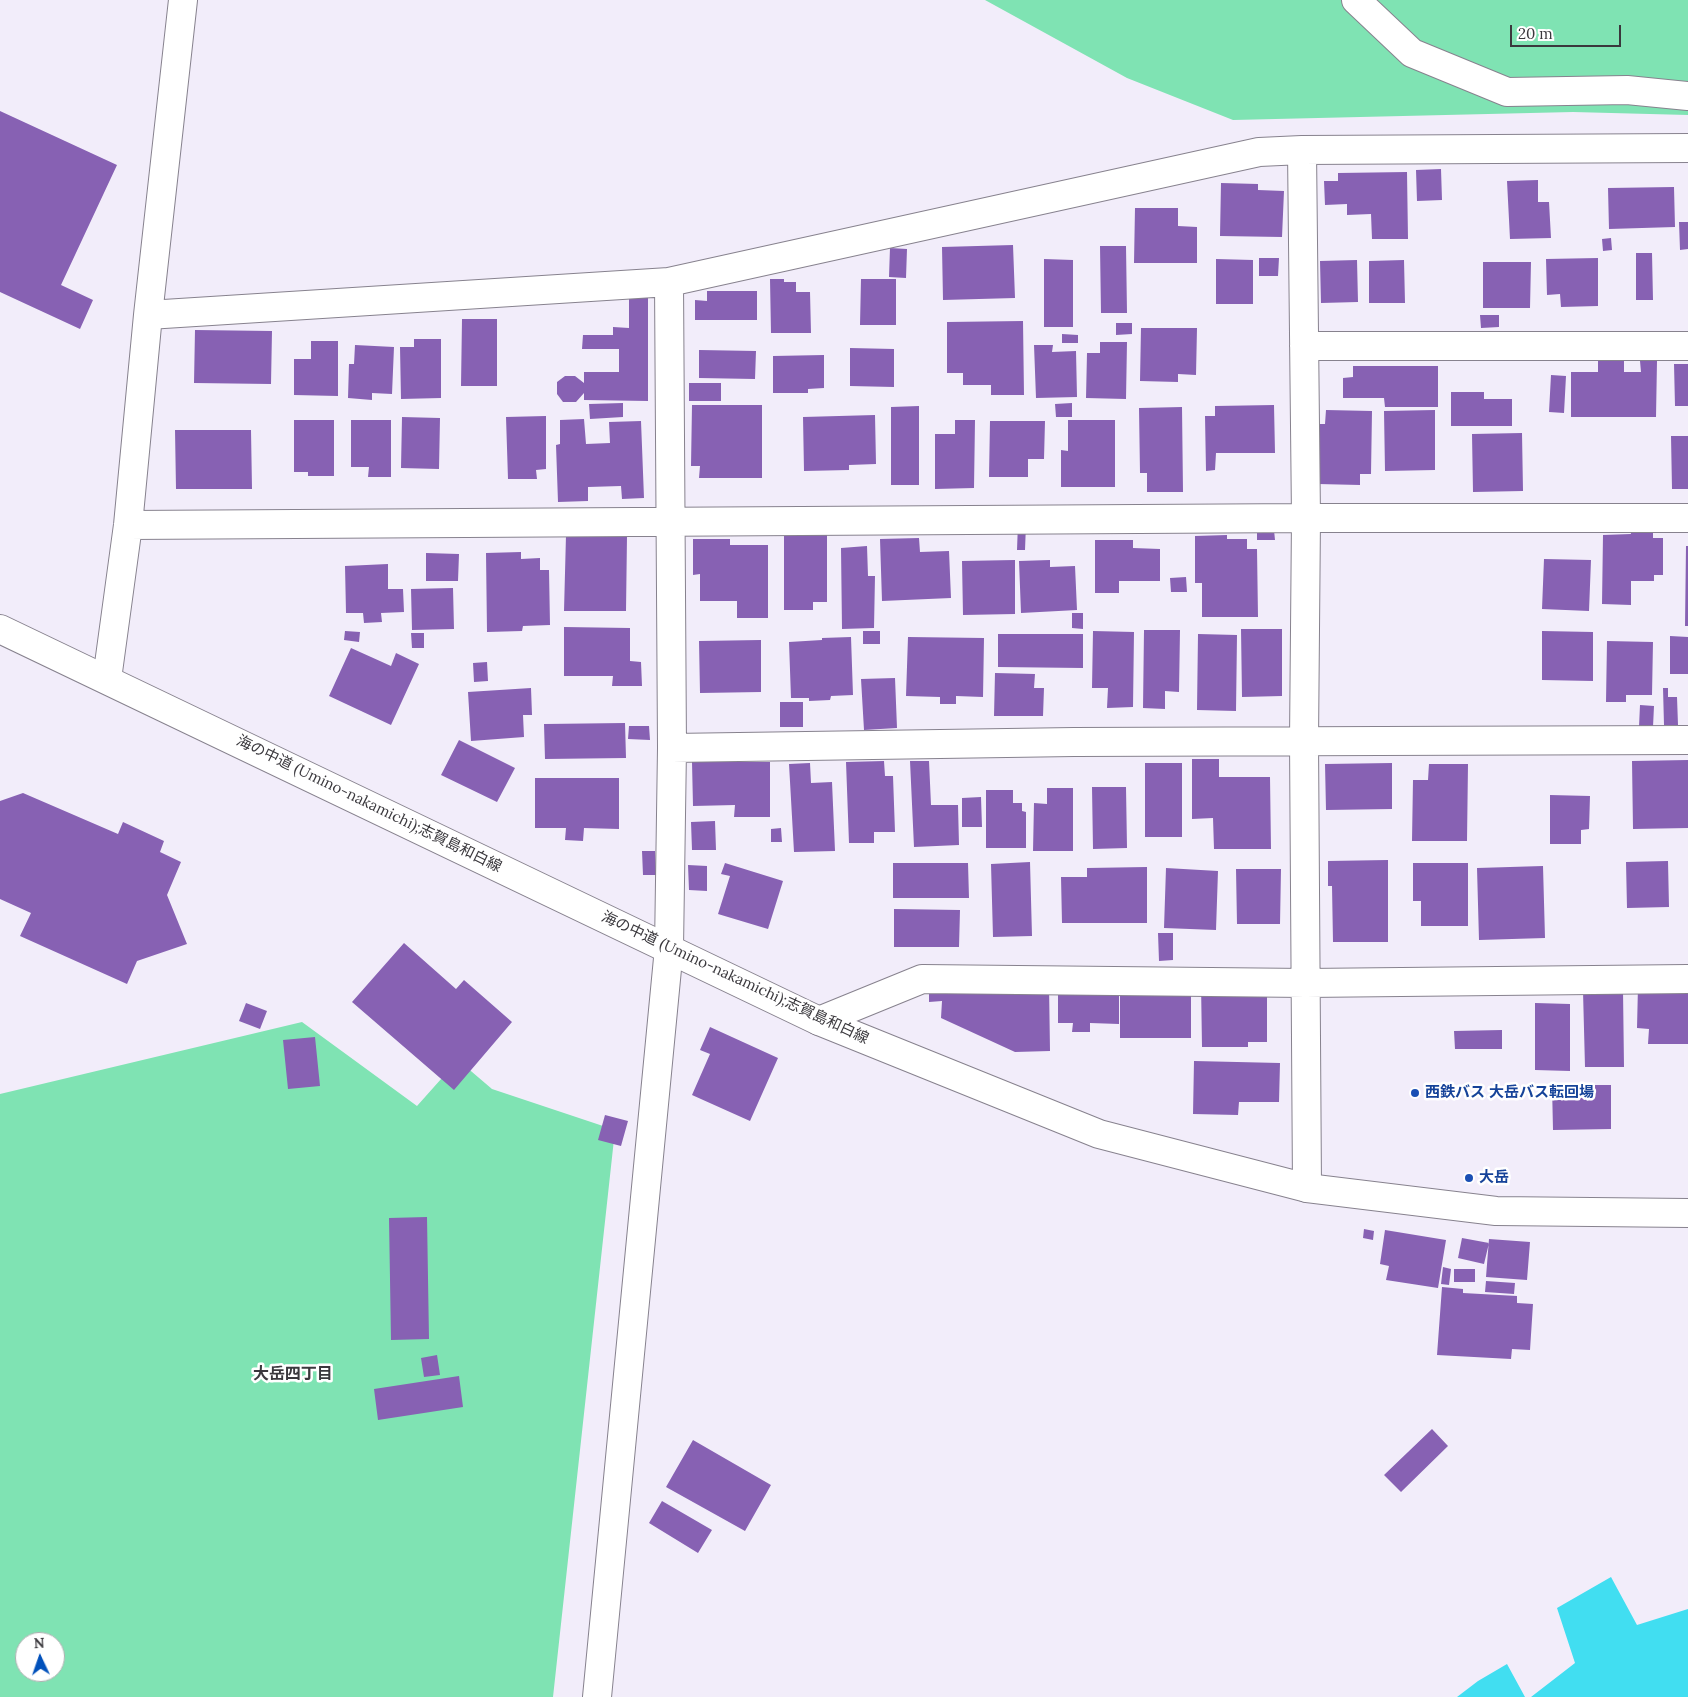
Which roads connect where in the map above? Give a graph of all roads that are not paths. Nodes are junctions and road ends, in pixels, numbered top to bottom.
1 (183, 0) edge
2 (1356, 0) edge
3 (1688, 96) edge
4 (1688, 148) edge
5 (1302, 150) junction
6 (669, 282) junction
7 (148, 315) junction
8 (1304, 346) junction
9 (1688, 346) edge
10 (1306, 518) junction
11 (1688, 518) edge
12 (671, 522) junction
13 (128, 525) junction
14 (0, 629) edge
15 (107, 679) junction
16 (1688, 740) edge
17 (1304, 741) junction
18 (672, 748) junction
19 (669, 948) junction
20 (1688, 979) edge
21 (1306, 983) junction
22 (819, 1021) junction
23 (1307, 1188) junction
24 (1688, 1213) edge
25 (597, 1697) edge

1 - 7 street
2 - 3 street
4 - 5 street
5 - 6 street
5 - 8 street
6 - 7 street
6 - 12 street
7 - 13 street
8 - 9 street
8 - 10 street
10 - 11 street
10 - 12 street
10 - 17 street
12 - 13 street
12 - 18 street
13 - 15 street
14 - 15 street, 海の中道 (Umino-nakamichi);志賀島和白線
15 - 19 street, 海の中道 (Umino-nakamichi);志賀島和白線
16 - 17 street
17 - 18 street
17 - 21 street
18 - 19 street
19 - 22 street, 海の中道 (Umino-nakamichi);志賀島和白線
19 - 25 street
20 - 21 street
21 - 22 street
21 - 23 street
22 - 23 street, 海の中道 (Umino-nakamichi);志賀島和白線
23 - 24 street, 海の中道 (Umino-nakamichi);志賀島和白線

